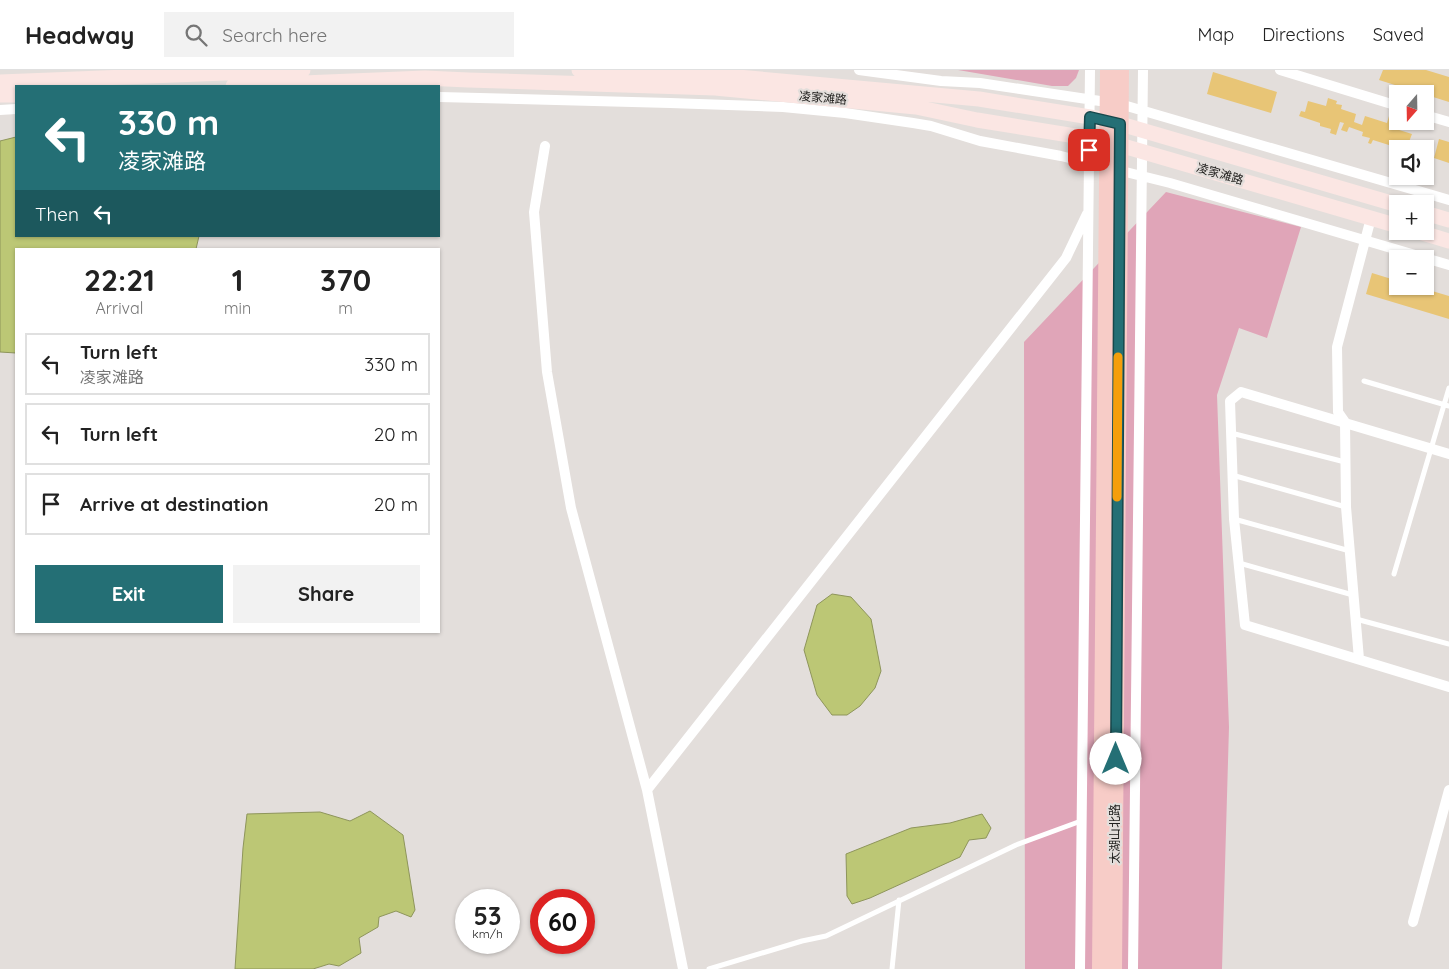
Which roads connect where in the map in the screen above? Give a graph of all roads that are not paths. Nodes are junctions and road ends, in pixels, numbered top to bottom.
1 (303, 70) edge
2 (578, 70) edge
3 (860, 70) edge
4 (1090, 70) edge
5 (1108, 70) edge
6 (1121, 70) edge
7 (1144, 70) edge
8 (1280, 70) edge
9 (0, 82) edge
10 (257, 85) edge
11 (15, 95) edge
12 (0, 96) edge
13 (440, 98) edge
14 (1090, 98) junction
15 (1114, 102) junction
16 (1389, 103) edge
17 (15, 109) edge
18 (0, 110) edge
19 (1143, 110) junction
20 (1090, 117) junction
21 (1434, 118) edge
22 (1113, 122) junction
23 (1449, 122) edge
24 (1143, 131) junction
25 (1089, 138) junction
26 (1113, 143) junction
27 (545, 146) dead end
28 (1143, 151) junction
29 (1089, 163) junction
30 (1113, 169) junction
31 (1143, 176) junction
32 (1449, 200) edge
33 (1389, 202) edge
34 (1089, 211) junction
35 (1434, 216) edge
36 (1371, 218) junction
37 (1449, 220) edge
38 (1389, 223) edge
39 (1434, 236) edge
40 (1364, 240) junction
41 (1449, 241) edge
42 (1449, 265) edge
43 (1364, 381) dead end
44 (1449, 388) edge
45 (1447, 406) edge
46 (1345, 422) junction
47 (1231, 433) junction
48 (1431, 449) junction
49 (1449, 454) edge
50 (1346, 462) junction
51 (1232, 475) junction
52 (1346, 507) junction
53 (1234, 518) junction
54 (1350, 552) junction
55 (1238, 563) junction
56 (1394, 574) dead end
57 (1354, 596) junction
58 (1356, 619) junction
59 (1449, 644) edge
60 (1360, 659) junction
61 (1449, 687) edge
62 (647, 790) junction
63 (1449, 790) edge
64 (1082, 821) junction
65 (899, 900) junction
66 (1413, 922) dead end
67 (682, 969) edge
68 (709, 969) edge
69 (892, 969) edge
70 (1080, 969) edge
71 (1100, 969) edge
72 (1114, 969) edge
73 (1133, 969) edge

1 - 9 main road
2 - 20 main road, 凌家滩路
3 - 14 street
4 - 14 street
5 - 15 main road, 太湖山北路
6 - 15 main road, 太湖山北路
7 - 19 street
8 - 16 street
10 - 25 main road, 凌家滩路
11 - 12 main road
13 - 29 street
14 - 15 street
14 - 20 street
15 - 19 street
15 - 22 main road, 太湖山北路
17 - 18 street
19 - 24 street
19 - 32 street
20 - 22 main road, 凌家滩路
20 - 25 street
21 - 23 street
22 - 24 main road, 凌家滩路
22 - 26 main road, 太湖山北路
24 - 28 street
24 - 33 main road, 凌家滩路
25 - 26 main road, 凌家滩路
25 - 29 street
26 - 28 main road, 凌家滩路
26 - 30 main road, 太湖山北路
27 - 62 street
28 - 31 street
28 - 36 main road, 凌家滩路
29 - 30 street
29 - 34 street
30 - 31 street
30 - 71 main road, 太湖山北路
30 - 72 main road, 太湖山北路
31 - 40 street
31 - 73 street
34 - 62 street
34 - 64 street
35 - 37 main road
36 - 38 main road, 凌家滩路
36 - 40 street
39 - 41 main road
40 - 42 street
40 - 46 street
43 - 45 lane
44 - 45 lane
45 - 48 lane
46 - 47 street
46 - 48 street
46 - 50 street
47 - 50 lane
47 - 51 street
48 - 49 street
48 - 56 lane
50 - 52 street
51 - 52 lane
51 - 53 street
52 - 54 street
53 - 54 lane
53 - 55 street
54 - 57 street
55 - 57 lane
55 - 60 street
57 - 58 street
58 - 59 lane
58 - 60 street
60 - 61 street
62 - 67 street
63 - 66 street
64 - 65 lane
64 - 70 street
65 - 68 lane
65 - 69 lane

